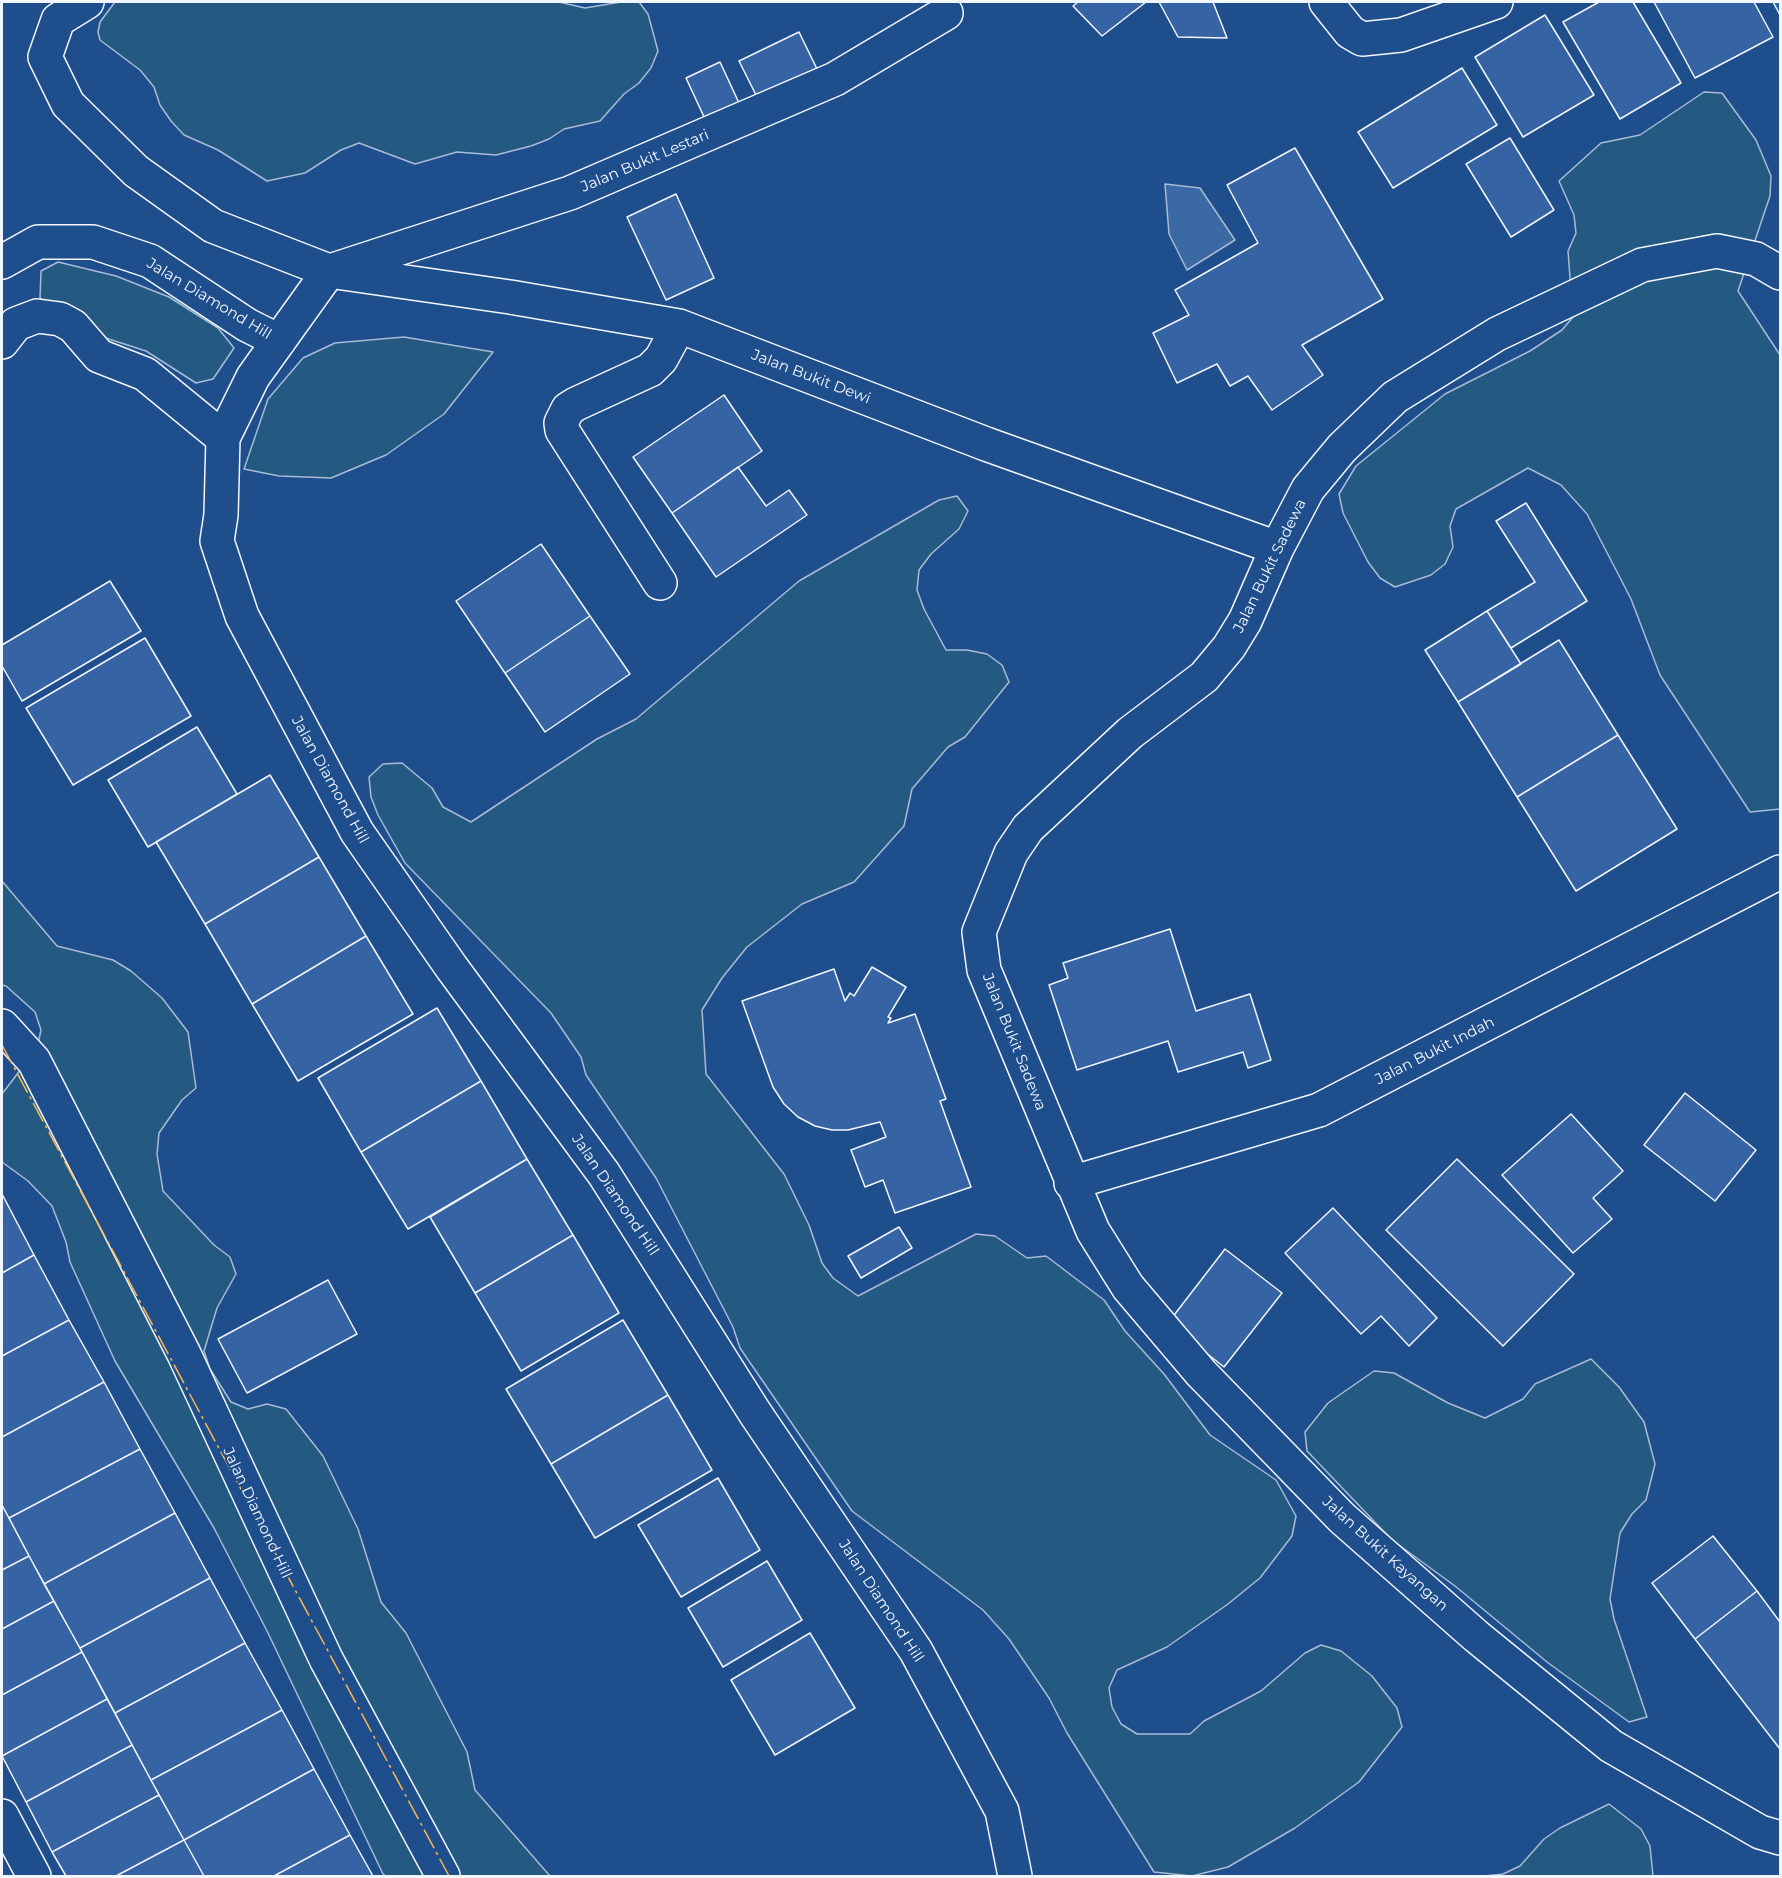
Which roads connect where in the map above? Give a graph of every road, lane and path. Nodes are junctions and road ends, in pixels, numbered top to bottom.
1 (87, 2) edge
2 (1326, 2) edge
3 (1496, 2) edge
4 (946, 13) dead end
5 (2, 262) edge
6 (328, 271) junction
7 (1780, 273) edge
8 (679, 326) junction
9 (279, 341) junction
10 (2, 342) edge
11 (224, 438) junction
12 (1276, 548) junction
13 (660, 583) dead end
14 (1780, 872) edge
15 (2, 1026) edge
16 (1071, 1182) junction
17 (2, 1816) edge
18 (1780, 1838) edge
19 (34, 1876) edge
20 (443, 1876) edge
21 (1015, 1876) edge

1 - 6 street, Jalan Bukit Dewi
2 - 3 street
4 - 6 street, Jalan Bukit Lestari
5 - 9 street, Jalan Diamond Hill
6 - 8 street, Jalan Bukit Dewi
6 - 9 street
7 - 12 street, Jalan Bukit Sadewa
8 - 12 street, Jalan Bukit Dewi
8 - 13 street
9 - 11 street
10 - 11 street
11 - 21 street, Jalan Diamond Hill
12 - 16 street, Jalan Bukit Sadewa
14 - 16 street, Jalan Bukit Indah
15 - 20 street, Jalan Diamond Hill
16 - 18 street, Jalan Bukit Kayangan
17 - 19 street

